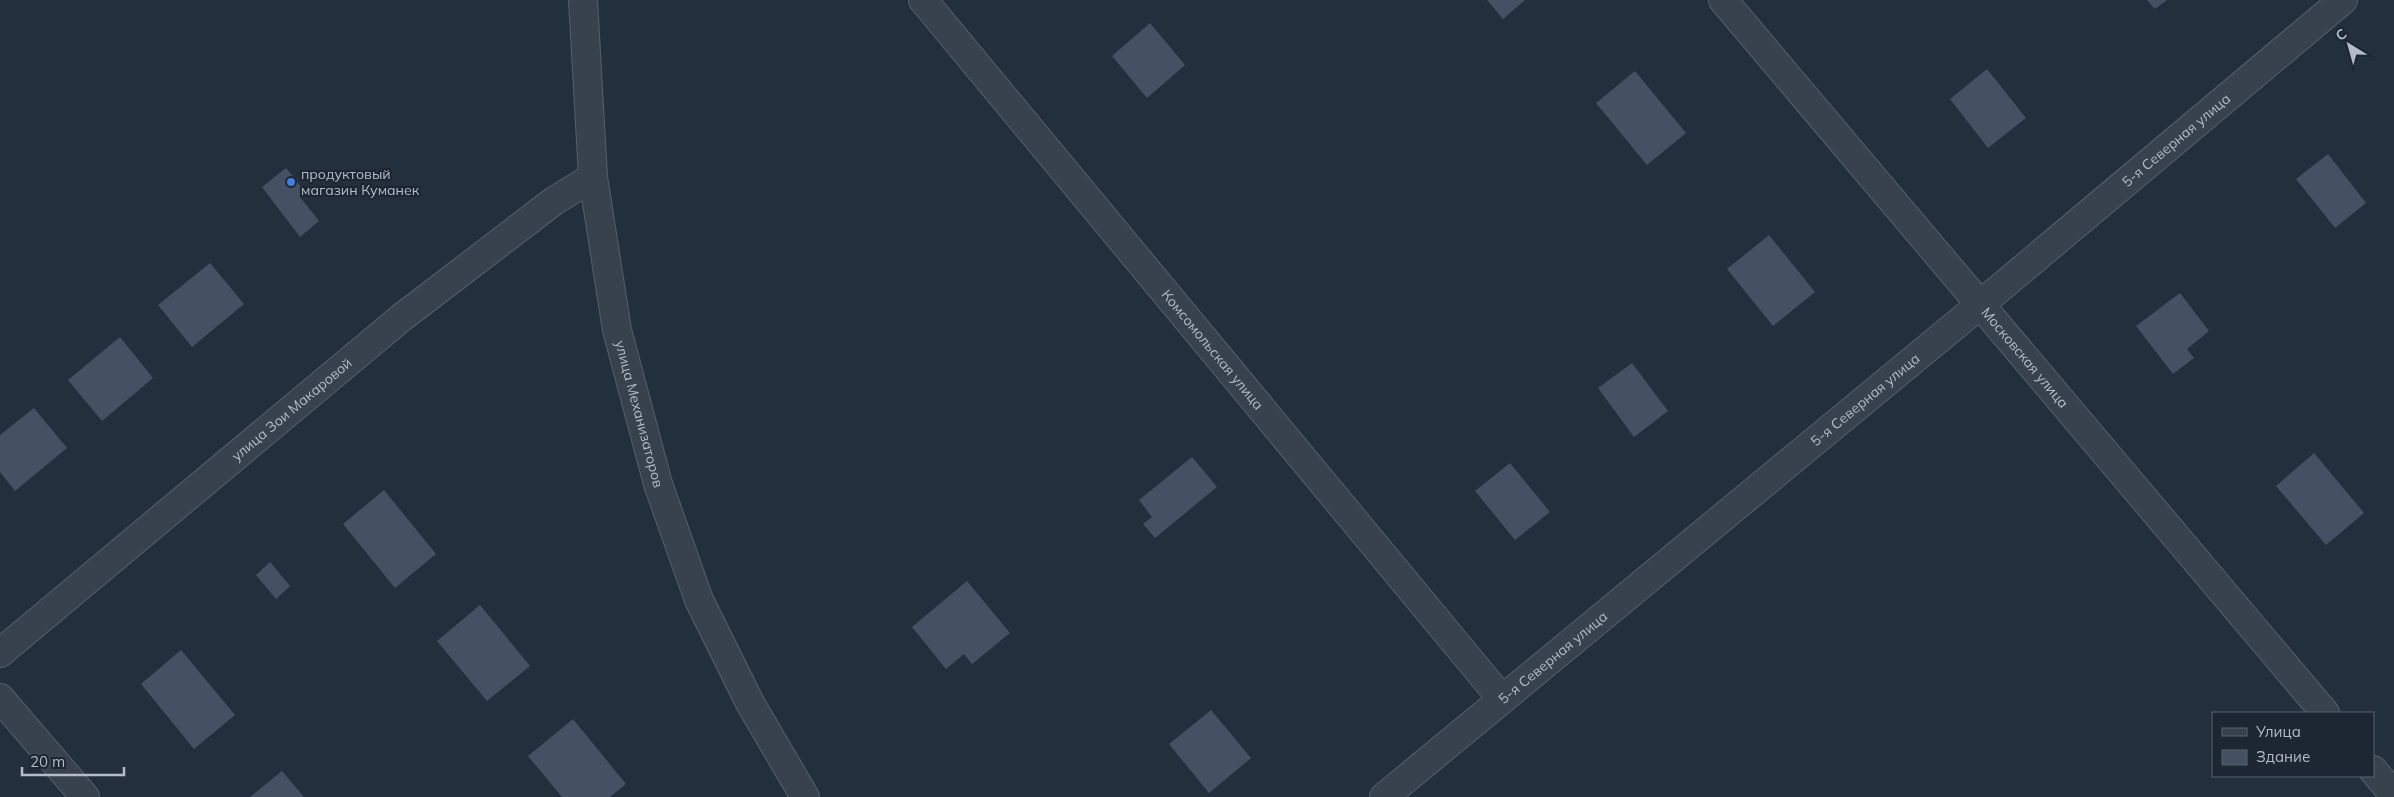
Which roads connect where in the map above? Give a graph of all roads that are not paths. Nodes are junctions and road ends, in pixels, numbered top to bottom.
1 (583, 0) edge
2 (923, 0) edge
3 (1723, 0) edge
4 (2343, 0) edge
5 (593, 177) junction
6 (1981, 304) junction
7 (0, 653) edge
8 (0, 698) edge
9 (1502, 699) junction
10 (2324, 712) edge
11 (2374, 771) edge
12 (2394, 795) edge
13 (85, 797) edge
14 (805, 797) edge
15 (1384, 797) edge

1 - 5 street, улица Механизаторов
2 - 9 street, Комсомольская улица
3 - 6 street, Московская улица
4 - 6 street, 5-я Северная улица
5 - 7 street, улица Зои Макаровой
5 - 14 street, улица Механизаторов
6 - 9 street, 5-я Северная улица
6 - 10 street, Московская улица
8 - 13 street
9 - 15 street, 5-я Северная улица
11 - 12 street

